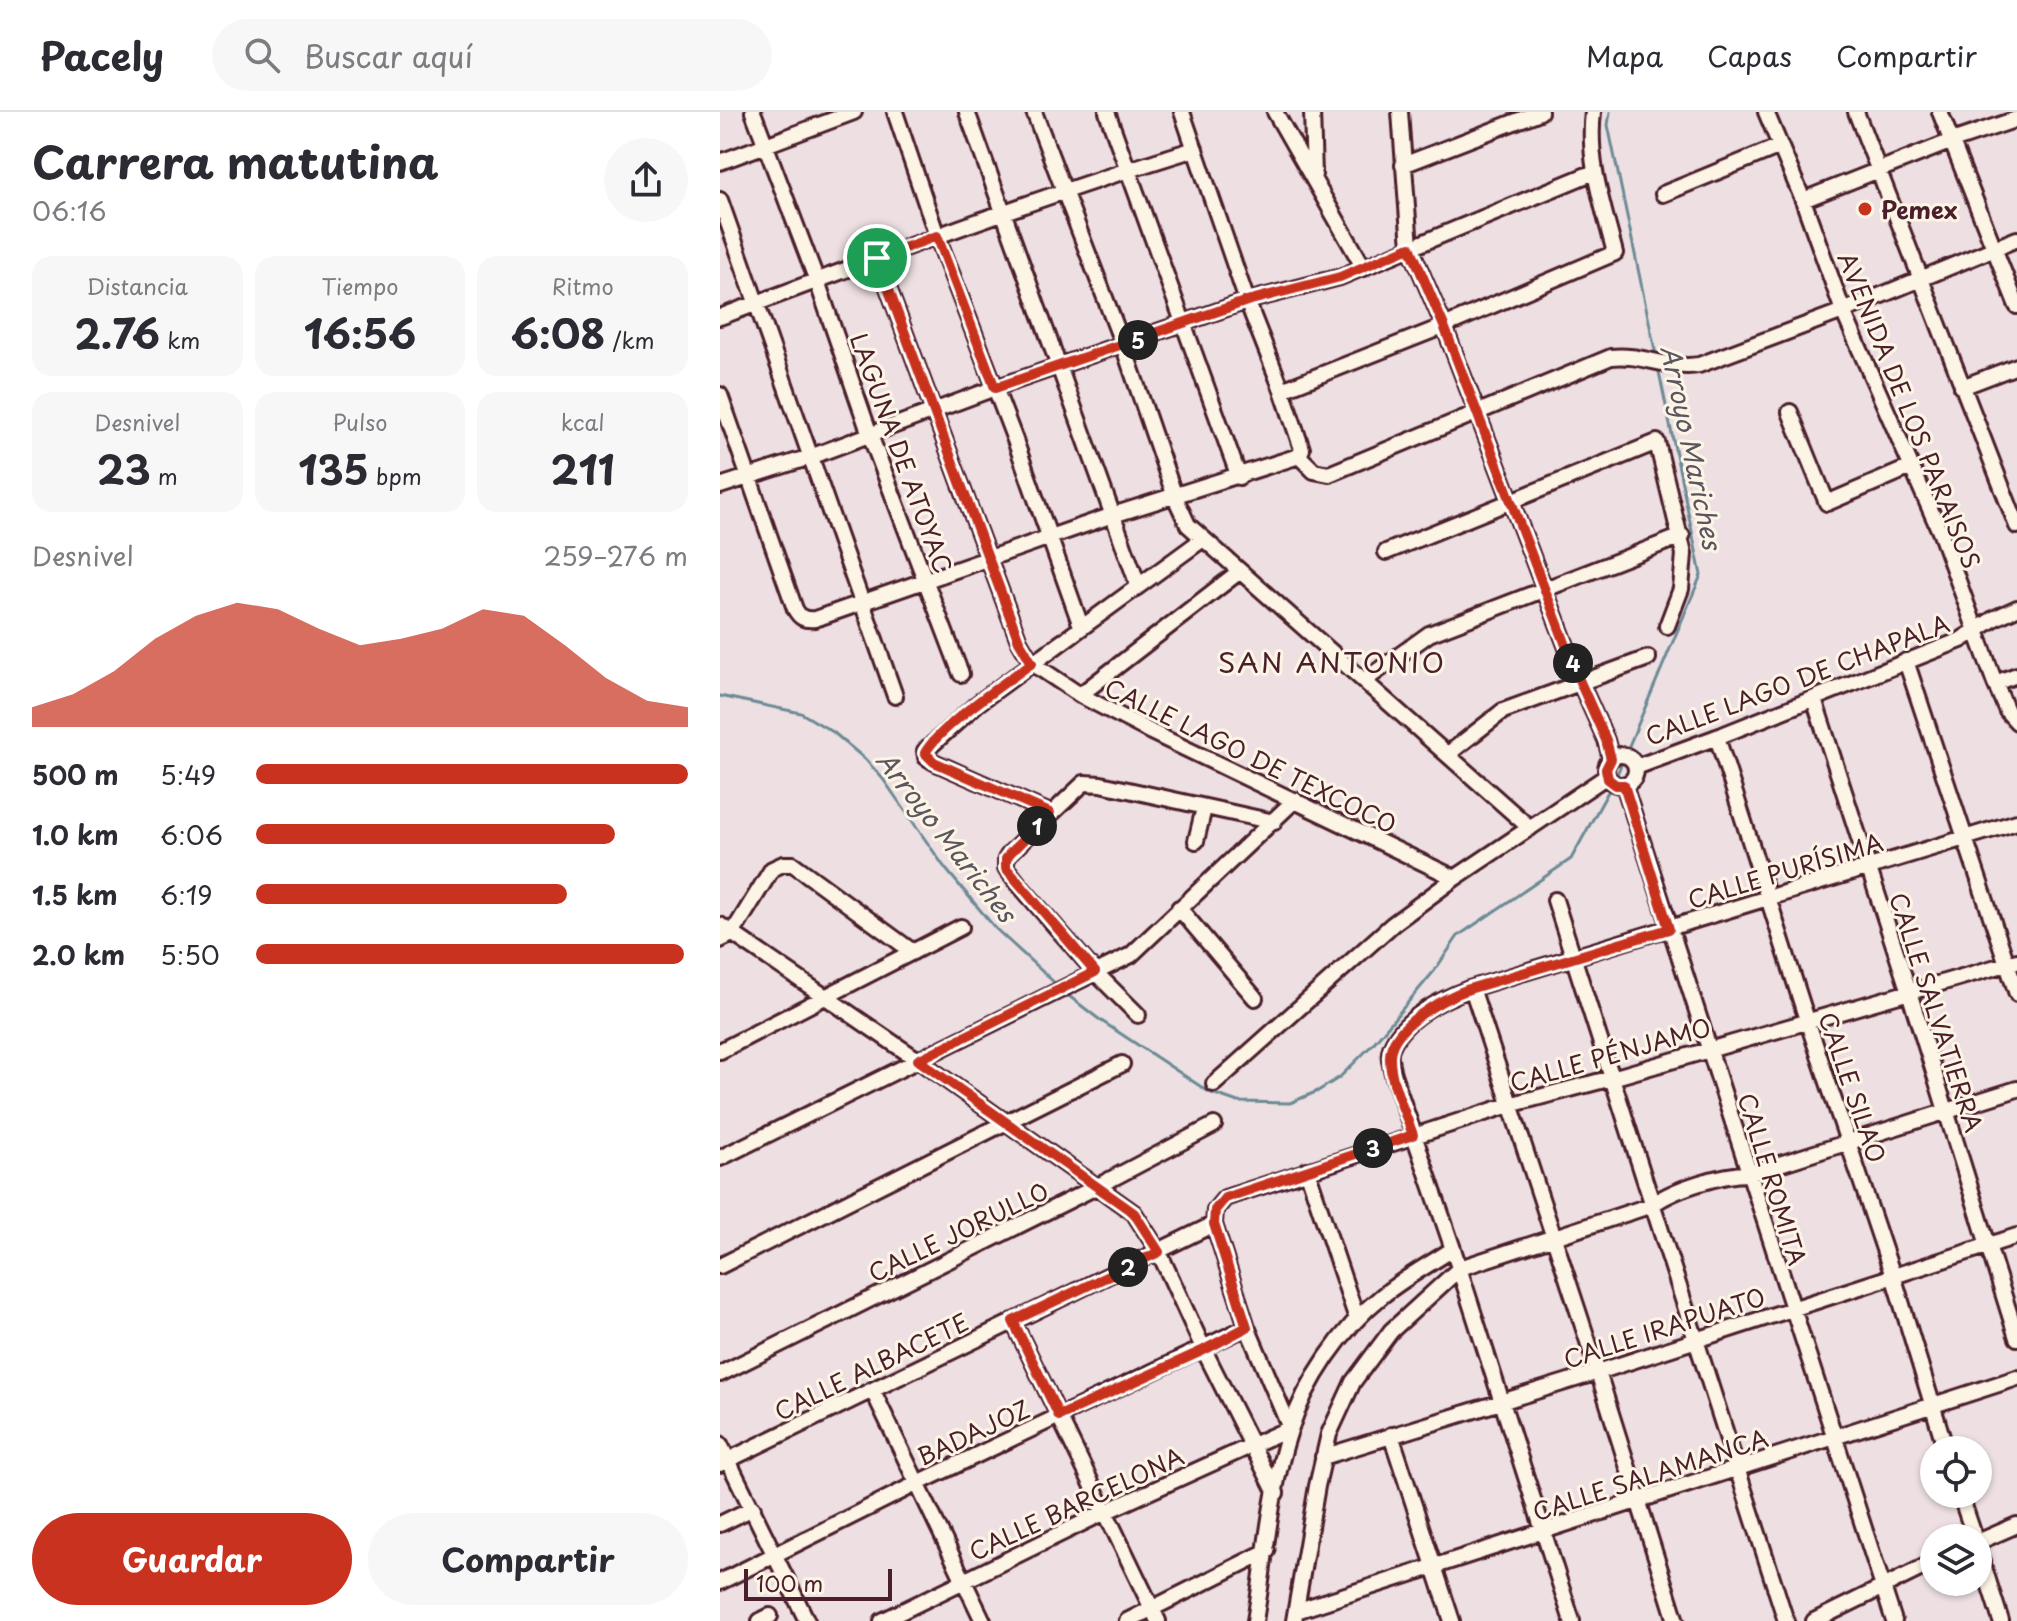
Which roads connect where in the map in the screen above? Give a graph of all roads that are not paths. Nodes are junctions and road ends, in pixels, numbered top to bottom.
1 (753, 112) edge
2 (854, 112) edge
3 (895, 112) edge
4 (967, 112) edge
5 (1034, 112) edge
6 (1107, 112) edge
7 (1182, 112) edge
8 (1275, 112) edge
9 (1312, 112) edge
10 (1400, 112) edge
11 (1540, 112) edge
12 (1593, 112) edge
13 (1766, 112) edge
14 (1856, 112) edge
15 (1940, 112) edge
16 (824, 117) edge
17 (2017, 119) edge
18 (1952, 141) junction
19 (765, 145) junction
20 (1780, 146) junction
21 (1195, 149) junction
22 (720, 162) edge
23 (1403, 165) junction
24 (1128, 170) junction
25 (1594, 172) junction
26 (1879, 172) junction
27 (1314, 179) junction
28 (1063, 191) junction
29 (1663, 194) dead end
30 (720, 200) edge
31 (1803, 200) junction
32 (1004, 214) junction
33 (937, 236) junction
34 (2017, 239) edge
35 (1410, 247) junction
36 (1994, 249) junction
37 (877, 258) junction
38 (1364, 268) junction
39 (1922, 280) junction
40 (817, 281) junction
41 (1247, 301) junction
42 (756, 303) junction
43 (2017, 306) edge
44 (1843, 311) junction
45 (720, 317) edge
46 (1183, 324) junction
47 (1444, 326) junction
48 (1123, 345) junction
49 (2017, 366) edge
50 (1060, 367) junction
51 (1962, 387) junction
52 (995, 388) junction
53 (1282, 390) junction
54 (720, 395) edge
55 (933, 412) junction
56 (1476, 412) junction
57 (1790, 412) dead end
58 (870, 435) junction
59 (1299, 456) junction
60 (810, 457) junction
61 (1911, 467) junction
62 (749, 477) junction
63 (1239, 477) junction
64 (720, 486) edge
65 (1175, 497) junction
66 (1513, 502) junction
67 (1113, 515) junction
68 (2015, 516) edge
69 (1682, 536) junction
70 (1049, 538) junction
71 (1203, 539) junction
72 (1386, 552) dead end
73 (989, 561) junction
74 (1240, 571) junction
75 (926, 581) junction
76 (1138, 585) junction
77 (1546, 590) junction
78 (861, 603) junction
79 (2017, 608) edge
80 (1081, 626) junction
81 (1667, 626) dead end
82 (1975, 633) junction
83 (1648, 658) dead end
84 (1906, 661) junction
85 (1032, 663) junction
86 (961, 674) dead end
87 (2017, 675) edge
88 (1365, 680) junction
89 (1580, 682) junction
90 (1995, 683) junction
91 (1080, 695) junction
92 (895, 696) dead end
93 (1814, 699) junction
94 (2017, 722) edge
95 (1717, 737) junction
96 (1448, 754) junction
97 (1626, 760) junction
98 (1615, 782) junction
99 (1295, 800) junction
100 (1204, 808) junction
101 (1050, 813) junction
102 (1274, 822) junction
103 (2017, 822) edge
104 (1530, 828) junction
105 (1964, 838) junction
106 (1196, 841) dead end
107 (1867, 868) junction
108 (1455, 878) junction
109 (1555, 900) dead end
110 (1768, 900) junction
111 (1179, 908) junction
112 (961, 927) dead end
113 (1669, 929) junction
114 (724, 933) edge
115 (913, 952) junction
116 (1575, 958) junction
117 (2012, 962) edge
118 (1095, 972) junction
119 (1472, 988) junction
120 (1909, 992) junction
121 (2017, 994) edge
122 (826, 998) junction
123 (1255, 998) dead end
124 (1138, 1015) dead end
125 (1807, 1020) junction
126 (1710, 1050) junction
127 (720, 1051) edge
128 (918, 1060) junction
129 (1122, 1064) dead end
130 (1612, 1078) junction
131 (1214, 1084) dead end
132 (2017, 1089) edge
133 (1509, 1105) junction
134 (1947, 1113) junction
135 (1005, 1123) junction
136 (1214, 1125) dead end
137 (1413, 1135) junction
138 (1849, 1142) junction
139 (720, 1158) edge
140 (1307, 1170) junction
141 (1748, 1174) junction
142 (1096, 1187) junction
143 (1652, 1205) junction
144 (1214, 1224) junction
145 (2017, 1236) edge
146 (1555, 1238) junction
147 (1987, 1245) junction
148 (1453, 1249) junction
149 (1159, 1252) junction
150 (720, 1266) edge
151 (1460, 1268) junction
152 (1892, 1276) junction
153 (1791, 1310) junction
154 (1357, 1319) junction
155 (1013, 1321) junction
156 (1247, 1327) junction
157 (1697, 1338) junction
158 (2017, 1338) edge
159 (1204, 1350) junction
160 (1598, 1372) junction
161 (720, 1374) edge
162 (2017, 1378) edge
163 (873, 1391) junction
164 (1501, 1401) junction
165 (1932, 1406) junction
166 (1059, 1416) junction
167 (1290, 1428) junction
168 (1391, 1435) junction
169 (1835, 1436) junction
170 (1942, 1436) edge
171 (720, 1444) edge
172 (1250, 1446) junction
173 (1323, 1457) junction
174 (725, 1462) edge
175 (1736, 1468) junction
176 (918, 1483) junction
177 (1276, 1493) junction
178 (1637, 1500) junction
179 (753, 1508) junction
180 (1105, 1512) junction
181 (720, 1524) edge
182 (2017, 1525) edge
183 (1543, 1533) junction
184 (1992, 1534) edge
185 (1267, 1551) junction
186 (775, 1555) junction
187 (1436, 1568) junction
188 (1920, 1568) edge
189 (963, 1580) junction
190 (720, 1582) edge
191 (1882, 1586) junction
192 (1992, 1593) edge
193 (1155, 1615) edge
194 (1295, 1616) edge
195 (807, 1621) edge
196 (882, 1621) edge
197 (983, 1621) edge
198 (1127, 1621) edge
199 (1255, 1621) edge
200 (1452, 1621) edge
201 (1572, 1621) edge
202 (1676, 1621) edge
203 (1786, 1621) edge
204 (1814, 1621) edge
205 (1894, 1621) edge
206 (2001, 1621) edge

1 - 19 street, LAGUNA DE ATOYAC
2 - 16 street
3 - 33 street
4 - 32 street
5 - 28 street
6 - 24 street
7 - 21 street
8 - 27 street
9 - 27 street
10 - 23 street
11 - 23 street
12 - 25 street
13 - 20 street, AVENIDA DE LOS PARAISOS
14 - 26 street
15 - 18 street
16 - 19 street
17 - 18 street
18 - 26 street
18 - 36 street
19 - 22 street
19 - 40 street, LAGUNA DE ATOYAC
20 - 29 street
20 - 31 street, AVENIDA DE LOS PARAISOS
21 - 24 street
21 - 41 street
23 - 35 street
24 - 28 street
24 - 46 street
25 - 35 street
25 - 47 street
26 - 31 street
26 - 39 street
27 - 38 street
28 - 32 street
28 - 48 street
30 - 42 street
31 - 44 street, AVENIDA DE LOS PARAISOS
32 - 33 street
32 - 50 street
33 - 37 street
33 - 52 street
34 - 36 street
35 - 38 street
35 - 47 street
36 - 39 street
36 - 43 street
37 - 40 street
37 - 55 street
38 - 41 street
39 - 44 street
39 - 51 street
40 - 42 street
40 - 58 street, LAGUNA DE ATOYAC
41 - 46 street
41 - 53 street
42 - 45 street
42 - 60 street
44 - 56 street
44 - 61 street, AVENIDA DE LOS PARAISOS
46 - 48 street
46 - 63 street
47 - 53 street
47 - 56 street
48 - 50 street
48 - 65 street
49 - 51 street
50 - 52 street
50 - 67 street
51 - 68 street
52 - 55 street
52 - 70 street
53 - 59 street
54 - 62 street
55 - 58 street
55 - 73 street
56 - 59 street
56 - 66 street
57 - 61 street
58 - 60 street
58 - 75 street, LAGUNA DE ATOYAC
59 - 63 street
60 - 62 street
60 - 78 street
61 - 82 street, AVENIDA DE LOS PARAISOS
62 - 64 street
62 - 78 street
63 - 65 street
65 - 67 street
65 - 71 street
66 - 69 street
66 - 72 street
66 - 77 street
67 - 70 street
67 - 76 street
69 - 77 street
69 - 81 street
70 - 73 street
70 - 80 street
71 - 74 street
71 - 76 street
73 - 75 street
73 - 85 street
74 - 88 street
74 - 91 street
75 - 78 street
75 - 86 street, LAGUNA DE ATOYAC
76 - 80 street
77 - 88 street
77 - 89 street
78 - 92 street
79 - 82 street, CALLE LAGO DE CHAPALA
80 - 85 street
82 - 84 street, CALLE LAGO DE CHAPALA
82 - 90 street, AVENIDA DE LOS PARAISOS
83 - 89 street
84 - 93 street, CALLE LAGO DE CHAPALA
84 - 105 street
85 - 91 street, CALLE LAGO DE TEXCOCO
85 - 101 street
87 - 90 street
88 - 96 street
89 - 96 street
89 - 97 street
90 - 94 street, AVENIDA DE LOS PARAISOS
91 - 99 street, CALLE LAGO DE TEXCOCO
93 - 95 street, CALLE LAGO DE CHAPALA
93 - 107 street, CALLE SALVATIERRA
95 - 97 street, CALLE LAGO DE CHAPALA
95 - 110 street, CALLE SILAO
96 - 104 street
97 - 98 street
97 - 98 street
98 - 104 street
98 - 113 street, CALLE ROMITA
99 - 102 street
99 - 108 street, CALLE LAGO DE TEXCOCO
100 - 101 street
100 - 102 street
100 - 106 street
101 - 118 street
102 - 111 street
103 - 105 street, CALLE PURÍSIMA
104 - 108 street
105 - 107 street, CALLE PURÍSIMA
105 - 117 street
107 - 110 street, CALLE PURÍSIMA
107 - 120 street, CALLE SALVATIERRA
108 - 131 street
109 - 116 street
110 - 113 street, CALLE PURÍSIMA
110 - 125 street, CALLE SILAO
111 - 118 street
111 - 123 street
112 - 115 street
113 - 116 street, CALLE PURÍSIMA
113 - 126 street, CALLE ROMITA
114 - 115 street
114 - 122 street
115 - 122 street
116 - 119 street, CALLE PURÍSIMA
116 - 130 street
117 - 120 street, CALLE PÉNJAMO
117 - 121 street
118 - 124 street
118 - 128 street
119 - 133 street
119 - 137 street, CALLE PURÍSIMA
120 - 125 street, CALLE PÉNJAMO
120 - 134 street, CALLE SALVATIERRA
122 - 127 street
122 - 128 street
125 - 126 street, CALLE PÉNJAMO
125 - 138 street, CALLE SILAO
126 - 130 street, CALLE PÉNJAMO
126 - 141 street, CALLE ROMITA
128 - 135 street
128 - 139 street
129 - 135 street
130 - 133 street, CALLE PÉNJAMO
130 - 143 street
132 - 134 street
133 - 137 street, CALLE PÉNJAMO
133 - 146 street
134 - 138 street
134 - 147 street, CALLE SALVATIERRA
135 - 142 street
135 - 150 street
136 - 142 street, CALLE JORULLO
137 - 140 street, CALLE PÉNJAMO
137 - 148 street, CALLE PURÍSIMA
138 - 141 street
138 - 152 street, CALLE SILAO
140 - 144 street, CALLE PÉNJAMO
140 - 154 street
141 - 143 street
141 - 153 street, CALLE ROMITA
142 - 149 street
142 - 161 street, CALLE JORULLO
143 - 146 street
143 - 157 street
144 - 149 street, CALLE ALBACETE
144 - 156 street
145 - 147 street, CALLE IRAPUATO
146 - 151 street
146 - 160 street
147 - 152 street, CALLE IRAPUATO
147 - 158 street, CALLE SALVATIERRA
148 - 151 street, CALLE PURÍSIMA
148 - 154 street
149 - 155 street, CALLE ALBACETE
149 - 159 street
151 - 164 street, CALLE PURÍSIMA
151 - 173 street
152 - 153 street, CALLE IRAPUATO
152 - 165 street, CALLE SILAO
153 - 157 street, CALLE IRAPUATO
153 - 169 street, CALLE ROMITA
154 - 167 street
155 - 163 street, CALLE ALBACETE
155 - 166 street
156 - 159 street, BADAJOZ
156 - 167 street
157 - 160 street, CALLE IRAPUATO
157 - 175 street
159 - 166 street, BADAJOZ
159 - 172 street
160 - 164 street, CALLE IRAPUATO
160 - 178 street
162 - 165 street, CALLE SALAMANCA
163 - 174 street, CALLE ALBACETE
163 - 176 street
164 - 168 street, CALLE IRAPUATO
164 - 183 street, CALLE PURÍSIMA
165 - 169 street, CALLE SALAMANCA
165 - 170 street, CALLE SILAO
166 - 176 street, BADAJOZ
166 - 180 street
167 - 172 street, CALLE BARCELONA
167 - 177 street
168 - 173 street, CALLE IRAPUATO
168 - 187 street
169 - 175 street, CALLE SALAMANCA
169 - 191 street, CALLE ROMITA
171 - 174 street
172 - 177 street
172 - 180 street, CALLE BARCELONA
173 - 194 street
174 - 179 street
175 - 178 street, CALLE SALAMANCA
175 - 203 street
176 - 186 street, BADAJOZ
176 - 189 street
177 - 185 street
178 - 183 street, CALLE SALAMANCA
178 - 202 street
179 - 181 street
179 - 186 street
180 - 189 street, CALLE BARCELONA
180 - 193 street
182 - 184 street
183 - 187 street, CALLE SALAMANCA
183 - 201 street, CALLE PURÍSIMA
185 - 193 street
185 - 199 street
186 - 190 street, BADAJOZ
186 - 195 street
187 - 194 street, CALLE SALAMANCA
187 - 200 street
188 - 191 street
189 - 196 street, CALLE BARCELONA
189 - 197 street
191 - 204 street
191 - 205 street, CALLE ROMITA
192 - 206 street
193 - 198 street

